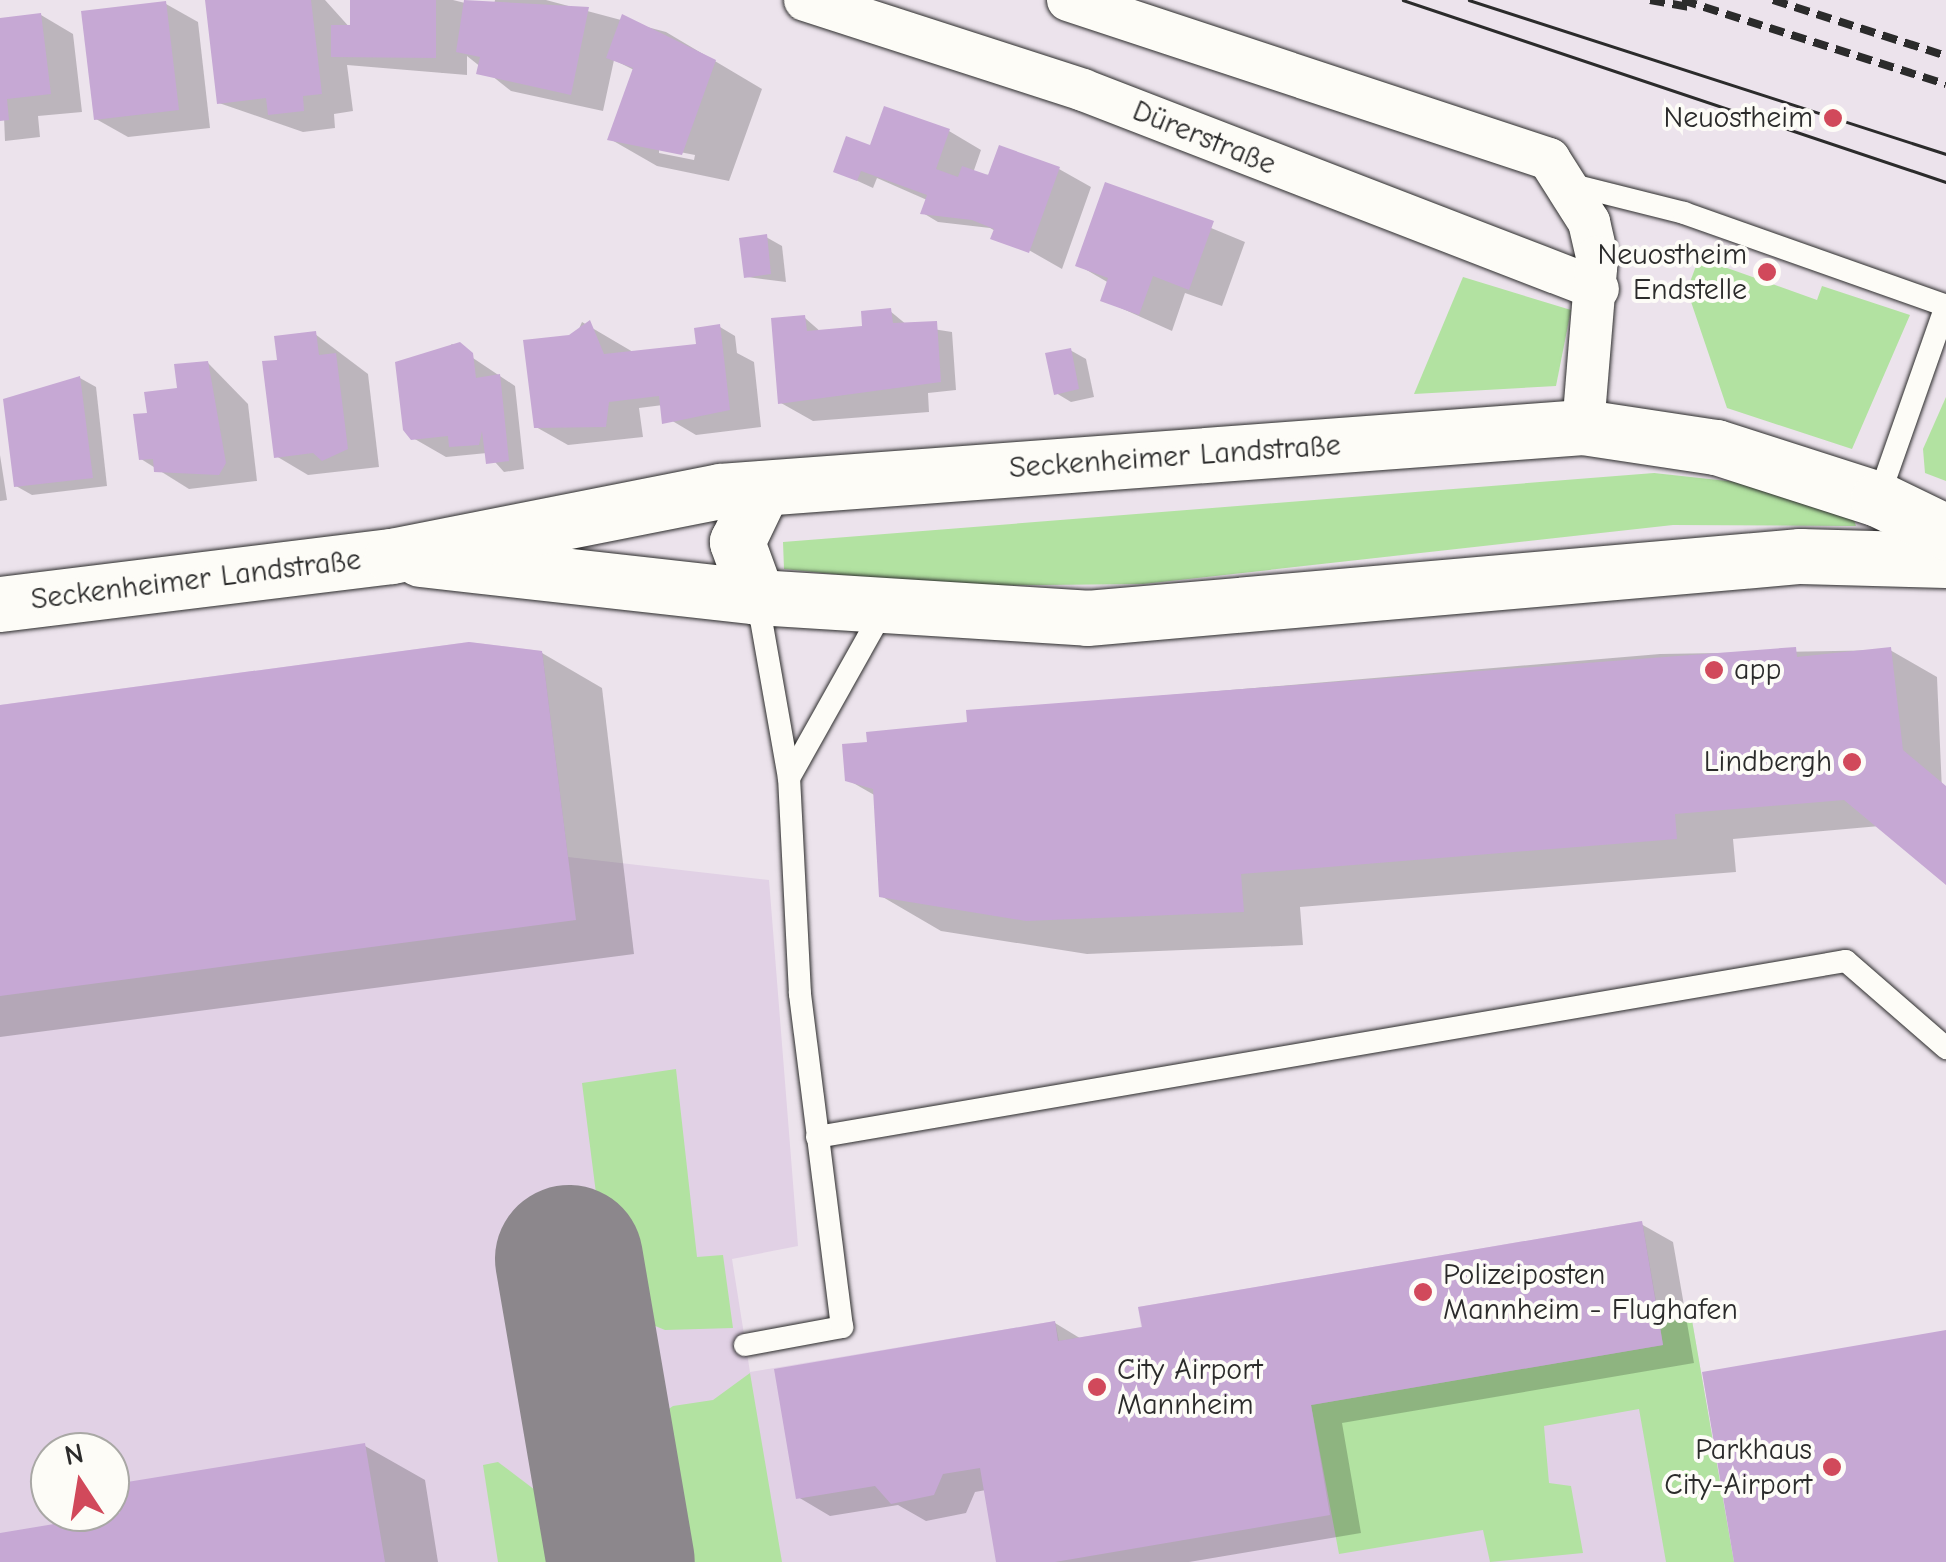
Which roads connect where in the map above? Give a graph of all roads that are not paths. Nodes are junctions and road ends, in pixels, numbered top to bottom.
1 (806, 0) edge
2 (1068, 0) edge
3 (1565, 183) junction
4 (1598, 289) junction
5 (1946, 306) edge
6 (1583, 426) junction
7 (763, 488) junction
8 (1878, 499) junction
9 (1946, 532) edge
10 (1889, 554) junction
11 (392, 556) junction
12 (1946, 560) edge
13 (757, 598) junction
14 (0, 604) edge
15 (886, 606) junction
16 (789, 778) junction
17 (1946, 1048) edge
18 (817, 1137) junction
19 (746, 1345) dead end

1 - 4 street, Dürerstraße
2 - 3 street
3 - 4 street
3 - 5 lane
4 - 6 street
5 - 8 lane
6 - 7 main road, Seckenheimer Landstraße
6 - 8 main road, Seckenheimer Landstraße
7 - 11 main road, Seckenheimer Landstraße
7 - 13 main road
8 - 9 main road, Seckenheimer Landstraße
8 - 10 main road
10 - 12 main road, Seckenheimer Landstraße
10 - 15 main road, Seckenheimer Landstraße
11 - 13 main road, Seckenheimer Landstraße
11 - 14 main road, Seckenheimer Landstraße
13 - 15 main road, Seckenheimer Landstraße
13 - 16 lane
15 - 16 lane
16 - 18 lane
17 - 18 lane
18 - 19 lane

